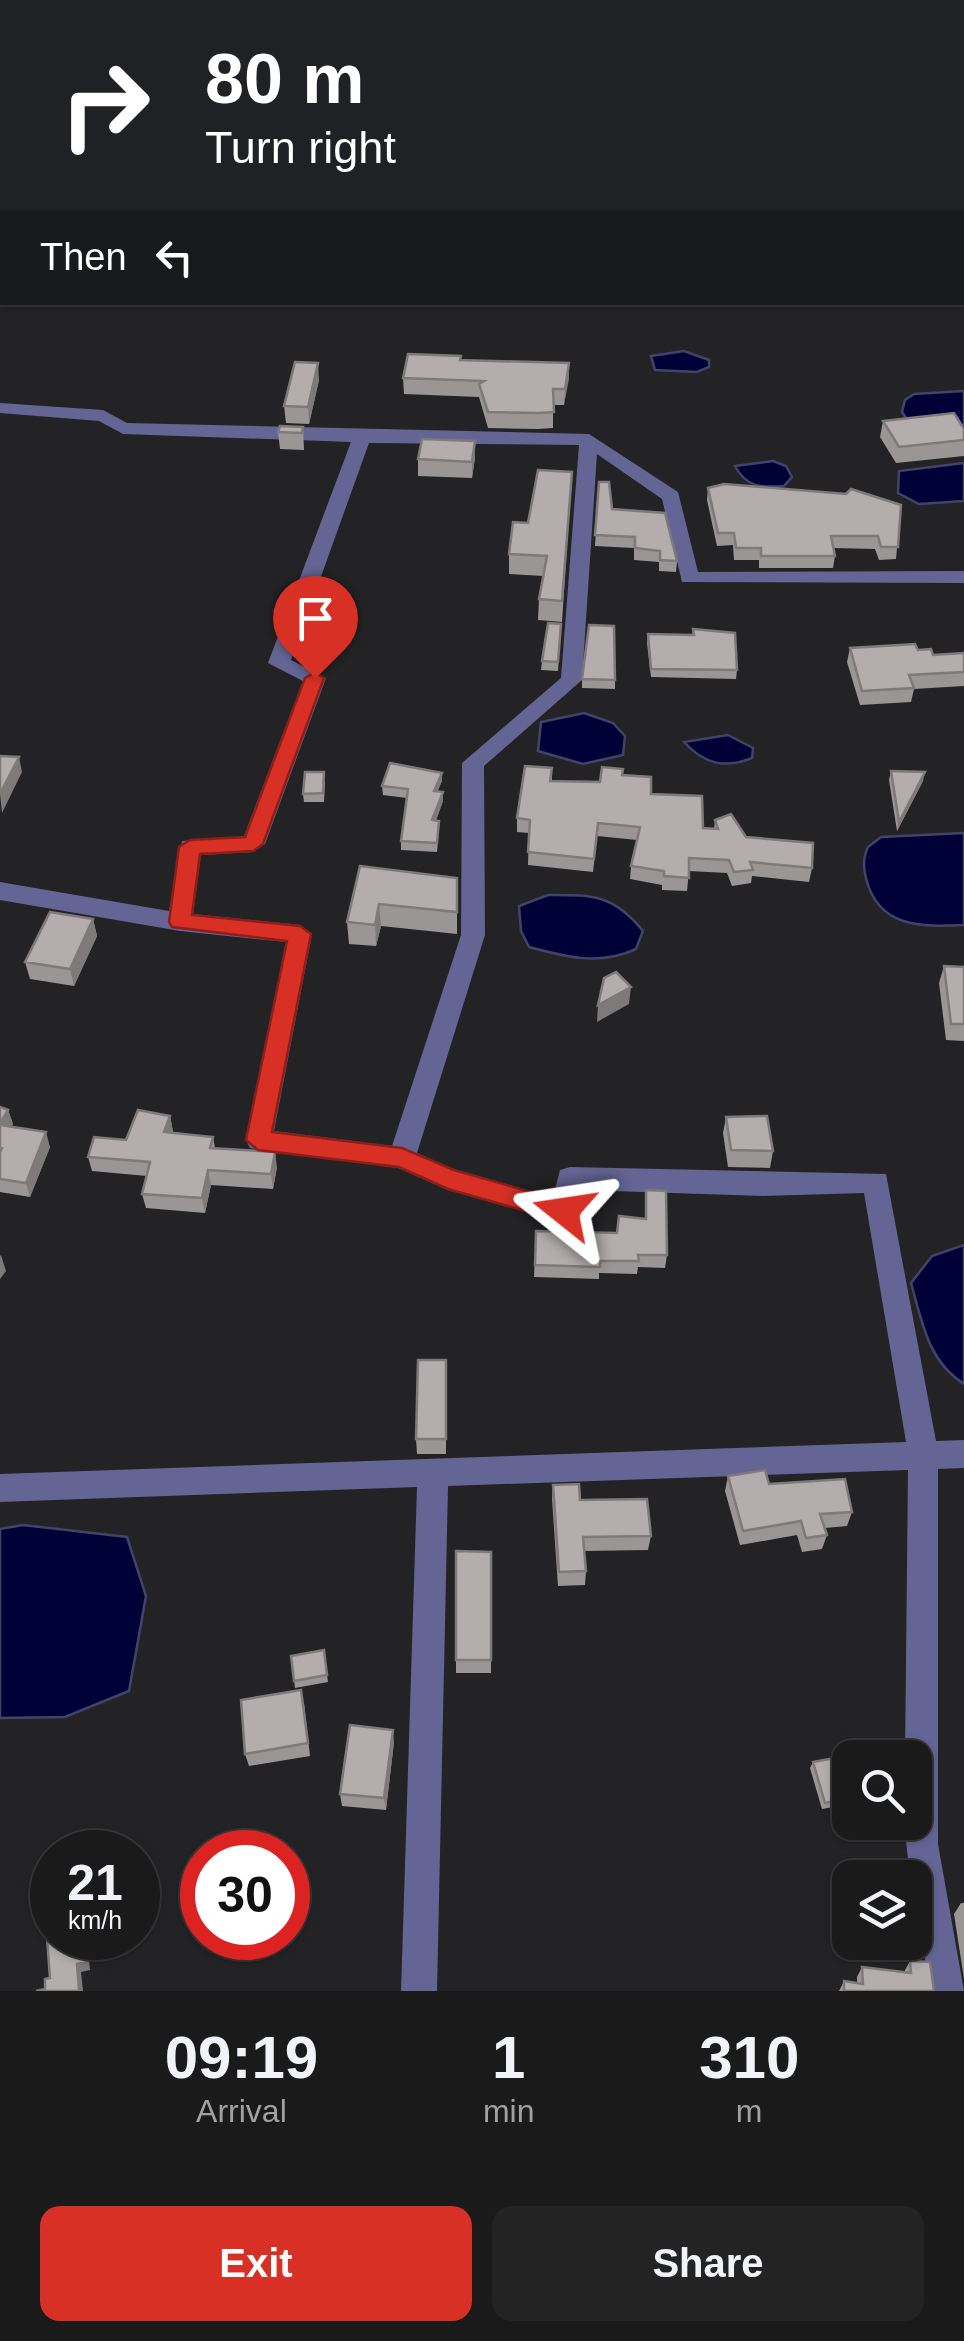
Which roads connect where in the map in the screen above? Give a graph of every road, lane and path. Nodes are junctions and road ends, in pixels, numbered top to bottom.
1 (0, 408) edge
2 (362, 437) junction
3 (589, 440) junction
4 (964, 578) edge
5 (0, 891) edge
6 (180, 922) junction
7 (402, 1158) junction
8 (964, 1454) edge
9 (923, 1455) junction
10 (433, 1471) junction
11 (0, 1488) edge
12 (419, 1991) edge
13 (949, 1991) edge

1 - 2 street
2 - 3 street
2 - 6 street
3 - 4 street
3 - 7 street
5 - 6 street
6 - 7 street
7 - 9 street
8 - 9 street
9 - 10 street
9 - 13 street
10 - 11 street
10 - 12 street

